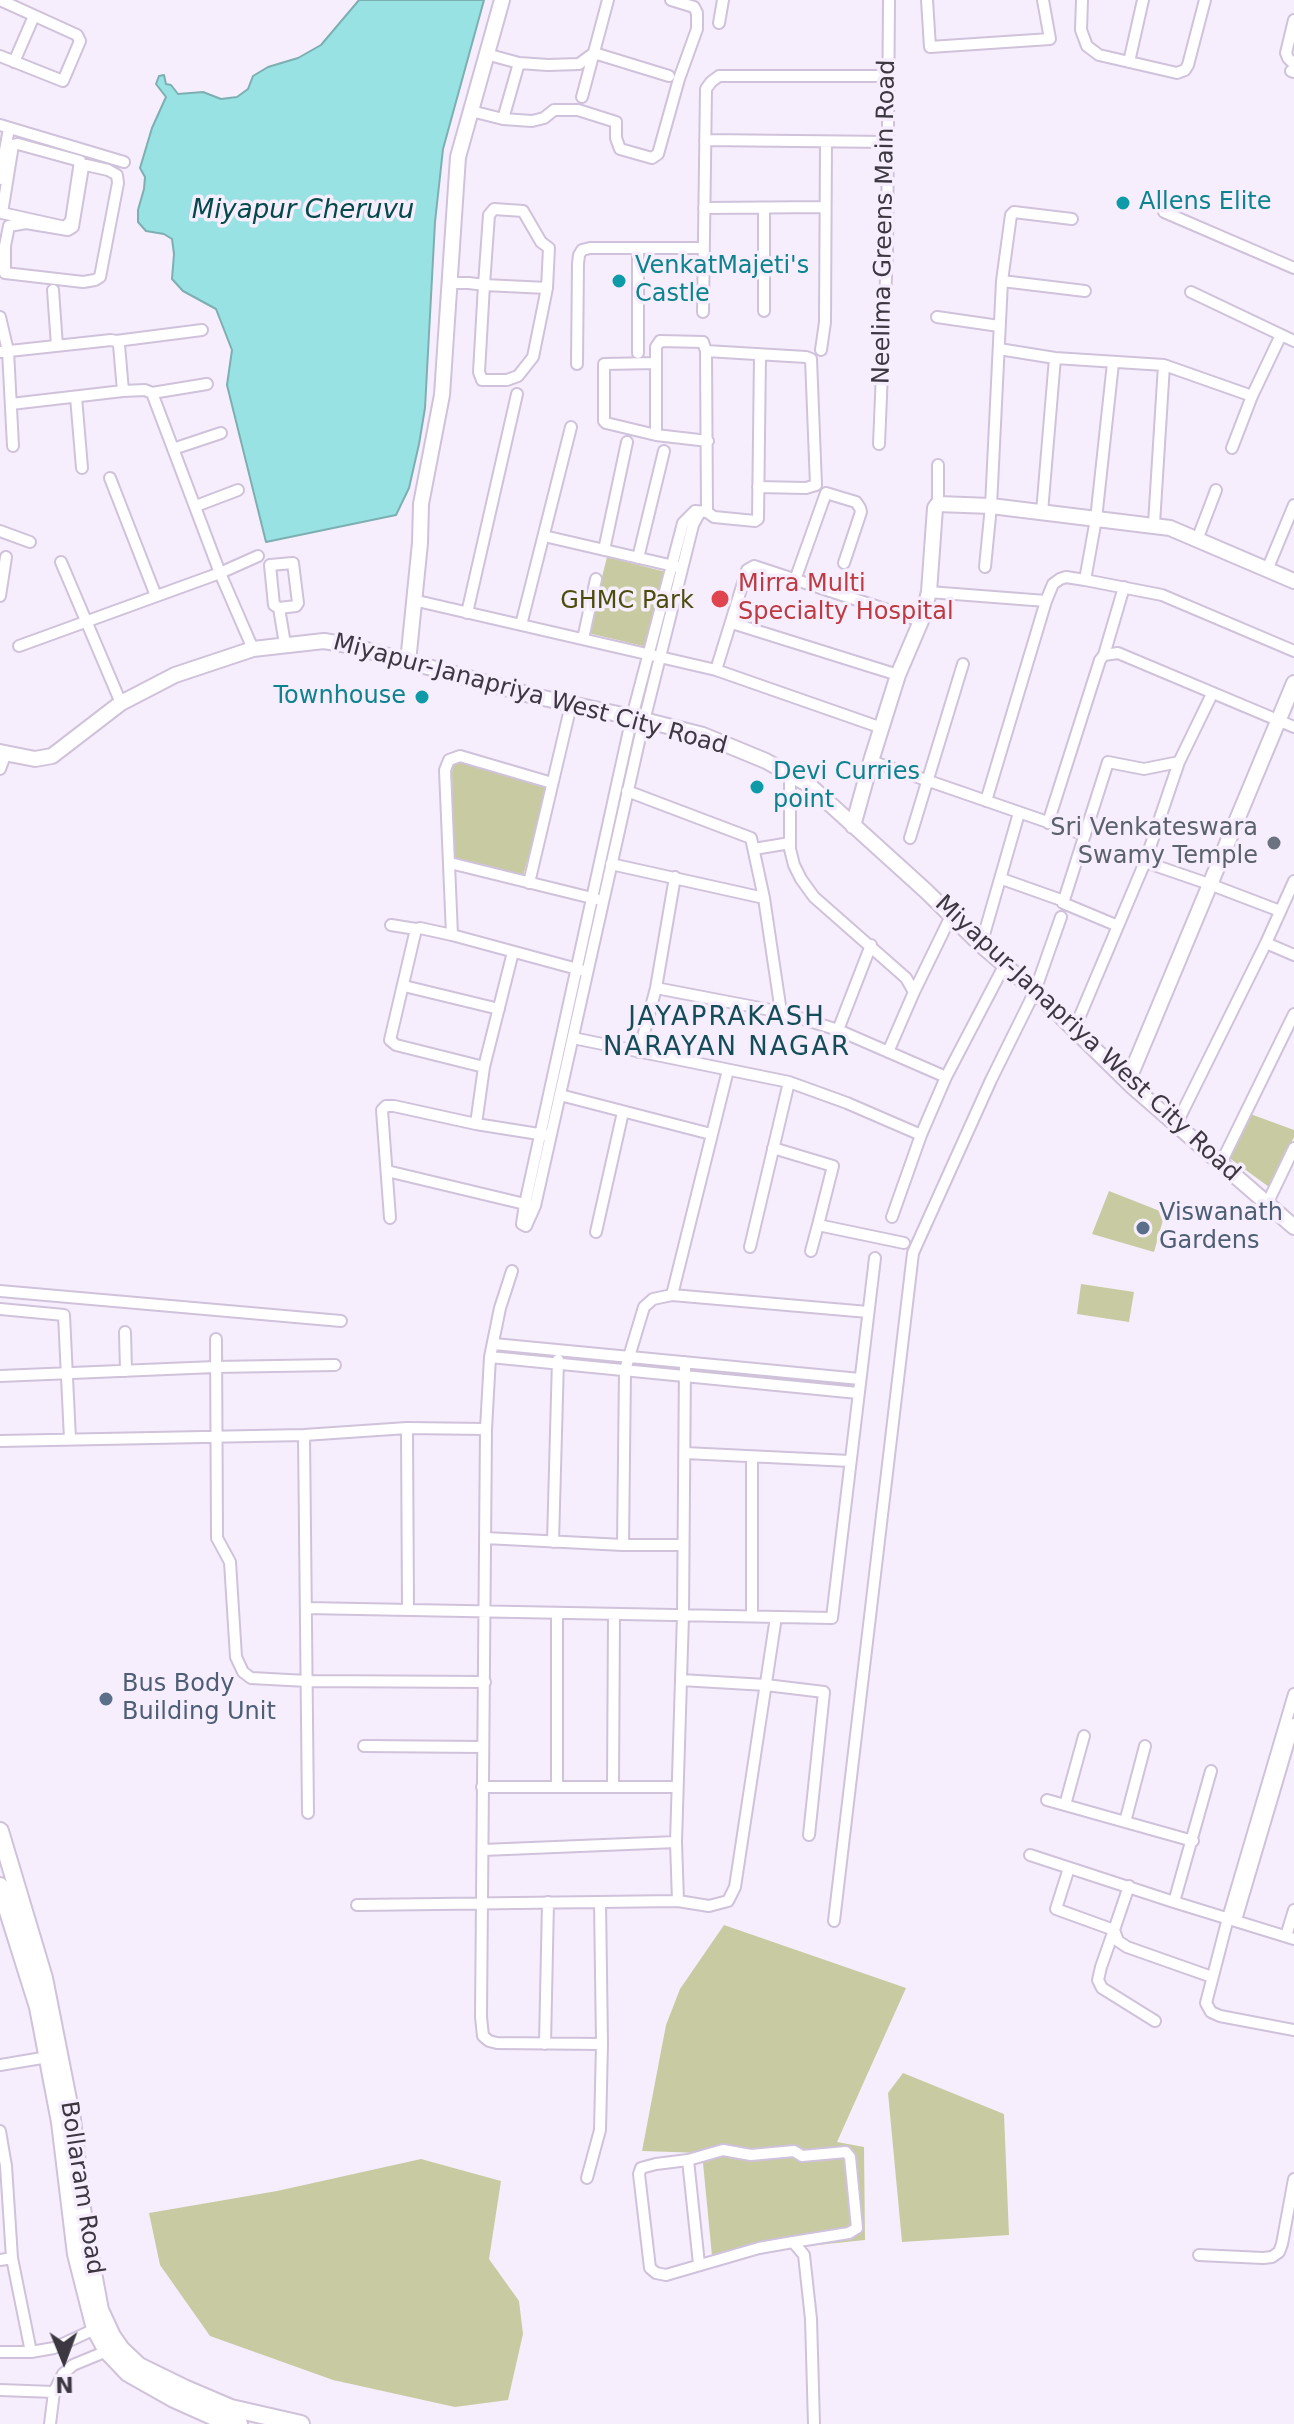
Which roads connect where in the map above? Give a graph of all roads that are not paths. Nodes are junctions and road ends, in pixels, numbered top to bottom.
1 (0, 0) edge
2 (502, 0) edge
3 (608, 0) edge
4 (671, 0) edge
5 (723, 0) edge
6 (889, 0) edge
7 (927, 0) edge
8 (1043, 0) edge
9 (1082, 0) edge
10 (1143, 0) edge
11 (1205, 0) edge
12 (34, 16) junction
13 (1294, 20) edge
14 (719, 23) dead end
15 (594, 53) junction
16 (486, 54) junction
17 (0, 56) edge
18 (14, 62) junction
19 (1129, 62) junction
20 (519, 63) junction
21 (1293, 69) edge
22 (669, 76) dead end
23 (888, 76) junction
24 (582, 97) dead end
25 (471, 111) junction
26 (503, 119) junction
27 (4, 127) edge
28 (705, 140) junction
29 (826, 142) junction
30 (888, 142) junction
31 (124, 162) dead end
32 (6, 177) edge
33 (825, 207) junction
34 (704, 208) junction
35 (764, 208) junction
36 (1164, 212) dead end
37 (1072, 219) dead end
38 (2, 246) edge
39 (638, 248) junction
40 (703, 248) junction
41 (1294, 268) edge
42 (2, 273) edge
43 (1002, 281) junction
44 (450, 283) junction
45 (484, 285) junction
46 (547, 288) junction
47 (53, 290) dead end
48 (1085, 291) dead end
49 (1191, 292) dead end
50 (764, 311) dead end
51 (703, 312) dead end
52 (0, 317) edge
53 (937, 317) dead end
54 (999, 326) junction
55 (202, 330) dead end
56 (1281, 335) junction
57 (116, 341) junction
58 (1294, 341) edge
59 (57, 346) junction
60 (999, 349) junction
61 (821, 350) dead end
62 (4, 351) edge
63 (706, 351) junction
64 (638, 353) dead end
65 (760, 355) junction
66 (1055, 358) junction
67 (656, 363) junction
68 (1113, 363) junction
69 (577, 364) dead end
70 (1164, 365) junction
71 (207, 384) dead end
72 (123, 391) junction
73 (152, 393) junction
74 (517, 394) dead end
75 (1252, 396) junction
76 (76, 397) junction
77 (11, 404) junction
78 (571, 427) dead end
79 (221, 433) dead end
80 (656, 435) junction
81 (708, 441) junction
82 (627, 442) dead end
83 (879, 444) dead end
84 (13, 446) dead end
85 (1232, 448) dead end
86 (173, 449) junction
87 (664, 451) dead end
88 (938, 465) dead end
89 (82, 468) dead end
90 (110, 478) dead end
91 (758, 487) junction
92 (238, 490) dead end
93 (1216, 490) dead end
94 (938, 504) junction
95 (1294, 505) edge
96 (196, 506) junction
97 (991, 506) junction
98 (704, 512) junction
99 (1042, 512) junction
100 (1096, 519) junction
101 (1154, 524) junction
102 (0, 531) edge
103 (544, 536) junction
104 (1197, 540) junction
105 (30, 542) dead end
106 (604, 550) junction
107 (258, 556) dead end
108 (6, 557) dead end
109 (638, 558) junction
110 (61, 562) dead end
111 (844, 563) dead end
112 (678, 567) junction
113 (985, 567) dead end
114 (1267, 570) junction
115 (220, 573) junction
116 (596, 579) dead end
117 (795, 580) junction
118 (1085, 580) junction
119 (1294, 581) edge
120 (1124, 587) junction
121 (929, 592) junction
122 (0, 596) edge
123 (156, 596) junction
124 (413, 600) junction
125 (1046, 601) junction
126 (279, 608) junction
127 (467, 613) junction
128 (921, 621) junction
129 (87, 622) junction
130 (732, 623) junction
131 (521, 625) junction
132 (583, 639) junction
133 (285, 644) junction
134 (19, 646) dead end
135 (253, 649) junction
136 (1294, 651) edge
137 (1104, 655) junction
138 (655, 656) junction
139 (408, 662) junction
140 (963, 664) dead end
141 (716, 670) junction
142 (898, 675) junction
143 (1294, 683) edge
144 (1212, 694) junction
145 (121, 703) junction
146 (571, 705) junction
147 (1294, 706) edge
148 (638, 719) junction
149 (1286, 724) edge
150 (882, 728) junction
151 (3, 752) edge
152 (871, 761) junction
153 (1179, 762) junction
154 (0, 769) edge
155 (790, 774) junction
156 (927, 781) junction
157 (552, 783) junction
158 (627, 791) junction
159 (986, 801) junction
160 (1019, 813) junction
161 (1048, 823) junction
162 (853, 826) junction
163 (1085, 835) junction
164 (910, 838) dead end
165 (790, 843) junction
166 (754, 849) junction
167 (1145, 862) junction
168 (450, 863) junction
169 (611, 864) junction
170 (675, 877) junction
171 (1002, 879) junction
172 (1294, 881) edge
173 (529, 883) junction
174 (1213, 886) junction
175 (764, 898) junction
176 (598, 900) junction
177 (1064, 901) junction
178 (1280, 911) junction
179 (951, 916) junction
180 (1061, 917) dead end
181 (391, 925) dead end
182 (1118, 926) junction
183 (416, 929) junction
184 (452, 935) junction
185 (1266, 943) junction
186 (871, 945) junction
187 (981, 945) junction
188 (513, 952) junction
189 (1294, 955) edge
190 (1004, 966) junction
191 (582, 970) junction
192 (404, 986) junction
193 (656, 988) junction
194 (1035, 991) junction
195 (914, 992) junction
196 (499, 1009) junction
197 (781, 1012) junction
198 (1294, 1014) edge
199 (838, 1030) junction
200 (1074, 1030) junction
201 (573, 1038) junction
202 (639, 1052) junction
203 (888, 1052) junction
204 (484, 1067) junction
205 (728, 1070) junction
206 (946, 1077) junction
207 (789, 1082) junction
208 (1130, 1084) junction
209 (560, 1095) junction
210 (623, 1112) junction
211 (476, 1124) junction
212 (1176, 1125) junction
213 (711, 1134) junction
214 (921, 1135) junction
215 (545, 1136) junction
216 (773, 1148) junction
217 (1294, 1148) edge
218 (1221, 1163) junction
219 (387, 1171) junction
220 (1267, 1204) junction
221 (892, 1217) dead end
222 (390, 1218) dead end
223 (818, 1225) junction
224 (1294, 1227) edge
225 (596, 1232) dead end
226 (904, 1243) dead end
227 (750, 1247) dead end
228 (811, 1251) dead end
229 (875, 1258) dead end
230 (512, 1271) dead end
231 (0, 1291) edge
232 (672, 1295) junction
233 (0, 1309) edge
234 (868, 1312) junction
235 (341, 1321) dead end
236 (125, 1332) dead end
237 (216, 1339) dead end
238 (494, 1344) junction
239 (559, 1349) junction
240 (490, 1357) junction
241 (629, 1357) junction
242 (685, 1362) junction
243 (558, 1363) junction
244 (335, 1365) dead end
245 (215, 1367) junction
246 (625, 1370) junction
247 (126, 1371) junction
248 (67, 1373) junction
249 (0, 1376) edge
250 (684, 1376) junction
251 (860, 1379) junction
252 (858, 1393) junction
253 (407, 1428) junction
254 (486, 1429) junction
255 (304, 1435) junction
256 (216, 1436) junction
257 (70, 1439) junction
258 (0, 1441) edge
259 (685, 1453) junction
260 (752, 1457) junction
261 (850, 1461) junction
262 (485, 1538) junction
263 (553, 1542) junction
264 (623, 1545) junction
265 (683, 1545) junction
266 (306, 1608) junction
267 (408, 1610) junction
268 (484, 1612) junction
269 (557, 1613) junction
270 (614, 1614) junction
271 (683, 1615) junction
272 (752, 1615) junction
273 (776, 1617) junction
274 (681, 1680) junction
275 (307, 1681) junction
276 (485, 1682) junction
277 (766, 1685) junction
278 (1294, 1694) edge
279 (1294, 1724) edge
280 (1084, 1736) dead end
281 (364, 1746) dead end
282 (1145, 1746) dead end
283 (483, 1747) junction
284 (1290, 1751) edge
285 (1211, 1771) dead end
286 (482, 1787) junction
287 (557, 1787) junction
288 (613, 1787) junction
289 (677, 1787) junction
290 (1047, 1800) dead end
291 (1065, 1805) junction
292 (308, 1813) dead end
293 (1125, 1822) junction
294 (0, 1831) edge
295 (809, 1835) dead end
296 (1193, 1841) junction
297 (676, 1842) junction
298 (483, 1850) junction
299 (1030, 1855) dead end
300 (1069, 1868) junction
301 (0, 1886) edge
302 (1129, 1886) junction
303 (678, 1901) junction
304 (548, 1902) junction
305 (600, 1902) junction
306 (1174, 1902) junction
307 (357, 1905) dead end
308 (483, 1905) junction
309 (1294, 1910) edge
310 (1232, 1919) junction
311 (834, 1921) dead end
312 (1114, 1930) junction
313 (1290, 1938) edge
314 (1212, 1977) junction
315 (1155, 2021) dead end
316 (1294, 2030) edge
317 (546, 2044) junction
318 (602, 2044) junction
319 (48, 2057) junction
320 (0, 2065) edge
321 (0, 2131) edge
322 (688, 2160) junction
323 (587, 2178) dead end
324 (1294, 2179) edge
325 (4, 2198) edge
326 (1290, 2218) edge
327 (793, 2242) junction
328 (1199, 2255) dead end
329 (12, 2258) junction
330 (0, 2260) edge
331 (699, 2264) junction
332 (95, 2329) junction
333 (107, 2351) junction
334 (0, 2352) edge
335 (31, 2352) junction
336 (0, 2390) edge
337 (54, 2392) junction
338 (50, 2424) edge
339 (239, 2424) edge
340 (301, 2424) edge
341 (814, 2424) edge

1 - 12 street
2 - 16 street
3 - 15 street
4 - 26 street
5 - 14 street
6 - 23 street, Neelima Greens Main Road
7 - 8 street
9 - 19 street
10 - 19 street
11 - 19 street
12 - 18 street
12 - 18 street
13 - 21 street
15 - 20 street
15 - 22 street
15 - 24 street
16 - 20 street
16 - 25 street
17 - 18 street
20 - 26 street
23 - 28 street
23 - 30 street, Neelima Greens Main Road
25 - 26 street
25 - 44 street
27 - 31 street
27 - 32 street
28 - 29 street
28 - 34 street
29 - 30 street
29 - 33 street
30 - 83 street, Neelima Greens Main Road
32 - 32 street
33 - 35 street
33 - 61 street
34 - 35 street
34 - 40 street
35 - 50 street
36 - 41 street
37 - 43 street
38 - 42 street
38 - 42 street
39 - 40 street
39 - 64 street
39 - 69 street
40 - 51 street
43 - 48 street
43 - 54 street
44 - 45 street
44 - 124 street
45 - 46 street
45 - 46 street
45 - 46 street
47 - 59 street
49 - 56 street
52 - 62 street
53 - 54 street
54 - 60 street
55 - 57 street
56 - 58 street
56 - 75 street
57 - 59 street
57 - 72 street
59 - 62 street
60 - 66 street
60 - 97 street
62 - 77 street
63 - 65 street
63 - 67 street
63 - 81 street
65 - 91 street
65 - 91 street
66 - 68 street
66 - 99 street
67 - 80 street
67 - 80 street
68 - 70 street
68 - 100 street
70 - 75 street
70 - 101 street
71 - 73 street
72 - 73 street
72 - 76 street
73 - 86 street
74 - 127 street
75 - 85 street
76 - 77 street
76 - 89 street
77 - 84 street
78 - 103 street
79 - 86 street
80 - 81 street
81 - 98 street
82 - 106 street
86 - 96 street
87 - 109 street
88 - 94 street
90 - 123 street
91 - 98 street
92 - 96 street
93 - 104 street
94 - 97 street
94 - 121 street
95 - 114 street
96 - 115 street
97 - 99 street
97 - 113 street
98 - 112 street
99 - 100 street
100 - 101 street
100 - 118 street
101 - 104 street
102 - 105 street
103 - 106 street
103 - 131 street
104 - 114 street
106 - 109 street
107 - 115 street
108 - 122 street
109 - 112 street
110 - 129 street
111 - 117 street
112 - 138 street
114 - 119 street
115 - 123 street
115 - 135 street
116 - 132 street
117 - 128 street
117 - 130 street
118 - 120 street
118 - 125 street
120 - 136 street
120 - 137 street
121 - 125 street
121 - 128 street
123 - 129 street
124 - 127 street
124 - 139 street
125 - 159 street
126 - 126 street
126 - 133 street
127 - 131 street
128 - 142 street
129 - 134 street
129 - 145 street
130 - 141 street
130 - 142 street
131 - 132 street
132 - 138 street
133 - 135 street, Miyapur-Janapriya West City Road
133 - 139 street, Miyapur-Janapriya West City Road
135 - 145 street, Miyapur-Janapriya West City Road
137 - 144 street
137 - 161 street
138 - 141 street
138 - 148 street
139 - 146 street, Miyapur-Janapriya West City Road
140 - 156 street
141 - 150 street
142 - 150 street
143 - 149 street
144 - 149 street
144 - 153 street
145 - 151 street, Miyapur-Janapriya West City Road
146 - 148 street, Miyapur-Janapriya West City Road
146 - 157 street
147 - 149 street
148 - 155 street, Miyapur-Janapriya West City Road
148 - 158 street
148 - 176 street
149 - 174 street
150 - 152 street
151 - 154 street
152 - 156 street
152 - 162 street
153 - 163 street
153 - 167 street
155 - 162 street, Miyapur-Janapriya West City Road
155 - 165 street
156 - 159 street
156 - 164 street
157 - 168 street
157 - 173 street
158 - 166 street
158 - 169 street
159 - 160 street
160 - 161 street
160 - 171 street
161 - 163 street
162 - 179 street, Miyapur-Janapriya West City Road
163 - 177 street
165 - 166 street
165 - 186 street
166 - 175 street
167 - 174 street
167 - 182 street
168 - 173 street
168 - 184 street
169 - 170 street
169 - 176 street
170 - 175 street
170 - 193 street
171 - 177 street
171 - 187 street
172 - 178 street
173 - 176 street
174 - 178 street
174 - 208 street
175 - 197 street
176 - 191 street
177 - 182 street
178 - 185 street
179 - 187 street, Miyapur-Janapriya West City Road
179 - 195 street
180 - 194 street
181 - 183 street
182 - 200 street
183 - 184 street
183 - 192 street
184 - 188 street
185 - 189 street
185 - 212 street
186 - 195 street
186 - 199 street
187 - 190 street, Miyapur-Janapriya West City Road
188 - 191 street
188 - 196 street
190 - 194 street, Miyapur-Janapriya West City Road
190 - 206 street
191 - 201 street
191 - 215 street
192 - 196 street
192 - 204 street
193 - 197 street
193 - 202 street
194 - 200 street, Miyapur-Janapriya West City Road
194 - 311 street
195 - 203 street
196 - 204 street
197 - 199 street
198 - 218 street
199 - 203 street
200 - 208 street, Miyapur-Janapriya West City Road
201 - 202 street
201 - 209 street
202 - 205 street
203 - 206 street
204 - 211 street
205 - 207 street
205 - 213 street
206 - 214 street
207 - 214 street
207 - 216 street
208 - 212 street, Miyapur-Janapriya West City Road
209 - 210 street
209 - 215 street
210 - 213 street
210 - 225 street
211 - 215 street
211 - 219 street
212 - 218 street, Miyapur-Janapriya West City Road
213 - 232 street
214 - 221 street
215 - 219 street
216 - 223 street
216 - 227 street
217 - 220 street
218 - 220 street, Miyapur-Janapriya West City Road
219 - 222 street
220 - 224 street, Miyapur-Janapriya West City Road
223 - 226 street
223 - 228 street
229 - 234 street
230 - 238 street
231 - 235 street
232 - 234 street
232 - 241 street
233 - 248 street
234 - 251 street
236 - 247 street
237 - 245 street
238 - 239 street
238 - 240 street
239 - 241 street
239 - 243 street
240 - 243 street
240 - 254 street
241 - 242 street
241 - 246 street
242 - 250 street
242 - 251 street
243 - 246 street
243 - 263 street
244 - 245 street
245 - 247 street
245 - 256 street
246 - 250 street
246 - 264 street
247 - 248 street
248 - 249 street
248 - 257 street
250 - 252 street
250 - 259 street
251 - 252 street
252 - 261 street
253 - 254 street
253 - 255 street
253 - 267 street
254 - 262 street
255 - 256 street
255 - 266 street
256 - 257 street
256 - 275 street
257 - 258 street
259 - 260 street
259 - 265 street
260 - 261 street
260 - 272 street
261 - 273 street
262 - 263 street
262 - 268 street
263 - 264 street
264 - 265 street
265 - 271 street
266 - 267 street
266 - 275 street
267 - 268 street
268 - 269 street
268 - 276 street
269 - 270 street
269 - 287 street
270 - 271 street
270 - 288 street
271 - 272 street
271 - 274 street
272 - 273 street
273 - 277 street
274 - 277 street
274 - 289 street
275 - 276 street
275 - 292 street
276 - 283 street
277 - 295 street
277 - 303 street
278 - 310 street
279 - 284 street
280 - 291 street
281 - 283 street
282 - 293 street
283 - 286 street
284 - 310 street
285 - 296 street
286 - 287 street
286 - 298 street
287 - 288 street
288 - 289 street
289 - 297 street
290 - 291 street
291 - 293 street
293 - 296 street
294 - 340 main road, Bollaram Road
296 - 306 street
297 - 298 street
297 - 303 street
298 - 308 street
299 - 300 street
300 - 302 street
300 - 312 street
301 - 319 main road, Bollaram Road
302 - 306 street
302 - 312 street
303 - 305 street
304 - 305 street
304 - 308 street
304 - 317 street
305 - 318 street
306 - 310 street
307 - 308 street
308 - 317 street
309 - 313 street
310 - 313 street
310 - 314 street
312 - 314 street
312 - 315 street
314 - 316 street
317 - 318 street
318 - 323 street
319 - 320 street
319 - 332 main road, Bollaram Road
321 - 325 street
322 - 327 street
322 - 331 street
322 - 331 street
324 - 326 street
325 - 329 street
326 - 328 street
327 - 331 street
327 - 341 street
329 - 330 street
329 - 335 street
332 - 333 main road, Bollaram Road
332 - 335 street
333 - 337 street
333 - 339 main road, Bollaram Road
334 - 335 street
336 - 337 street
337 - 338 street

